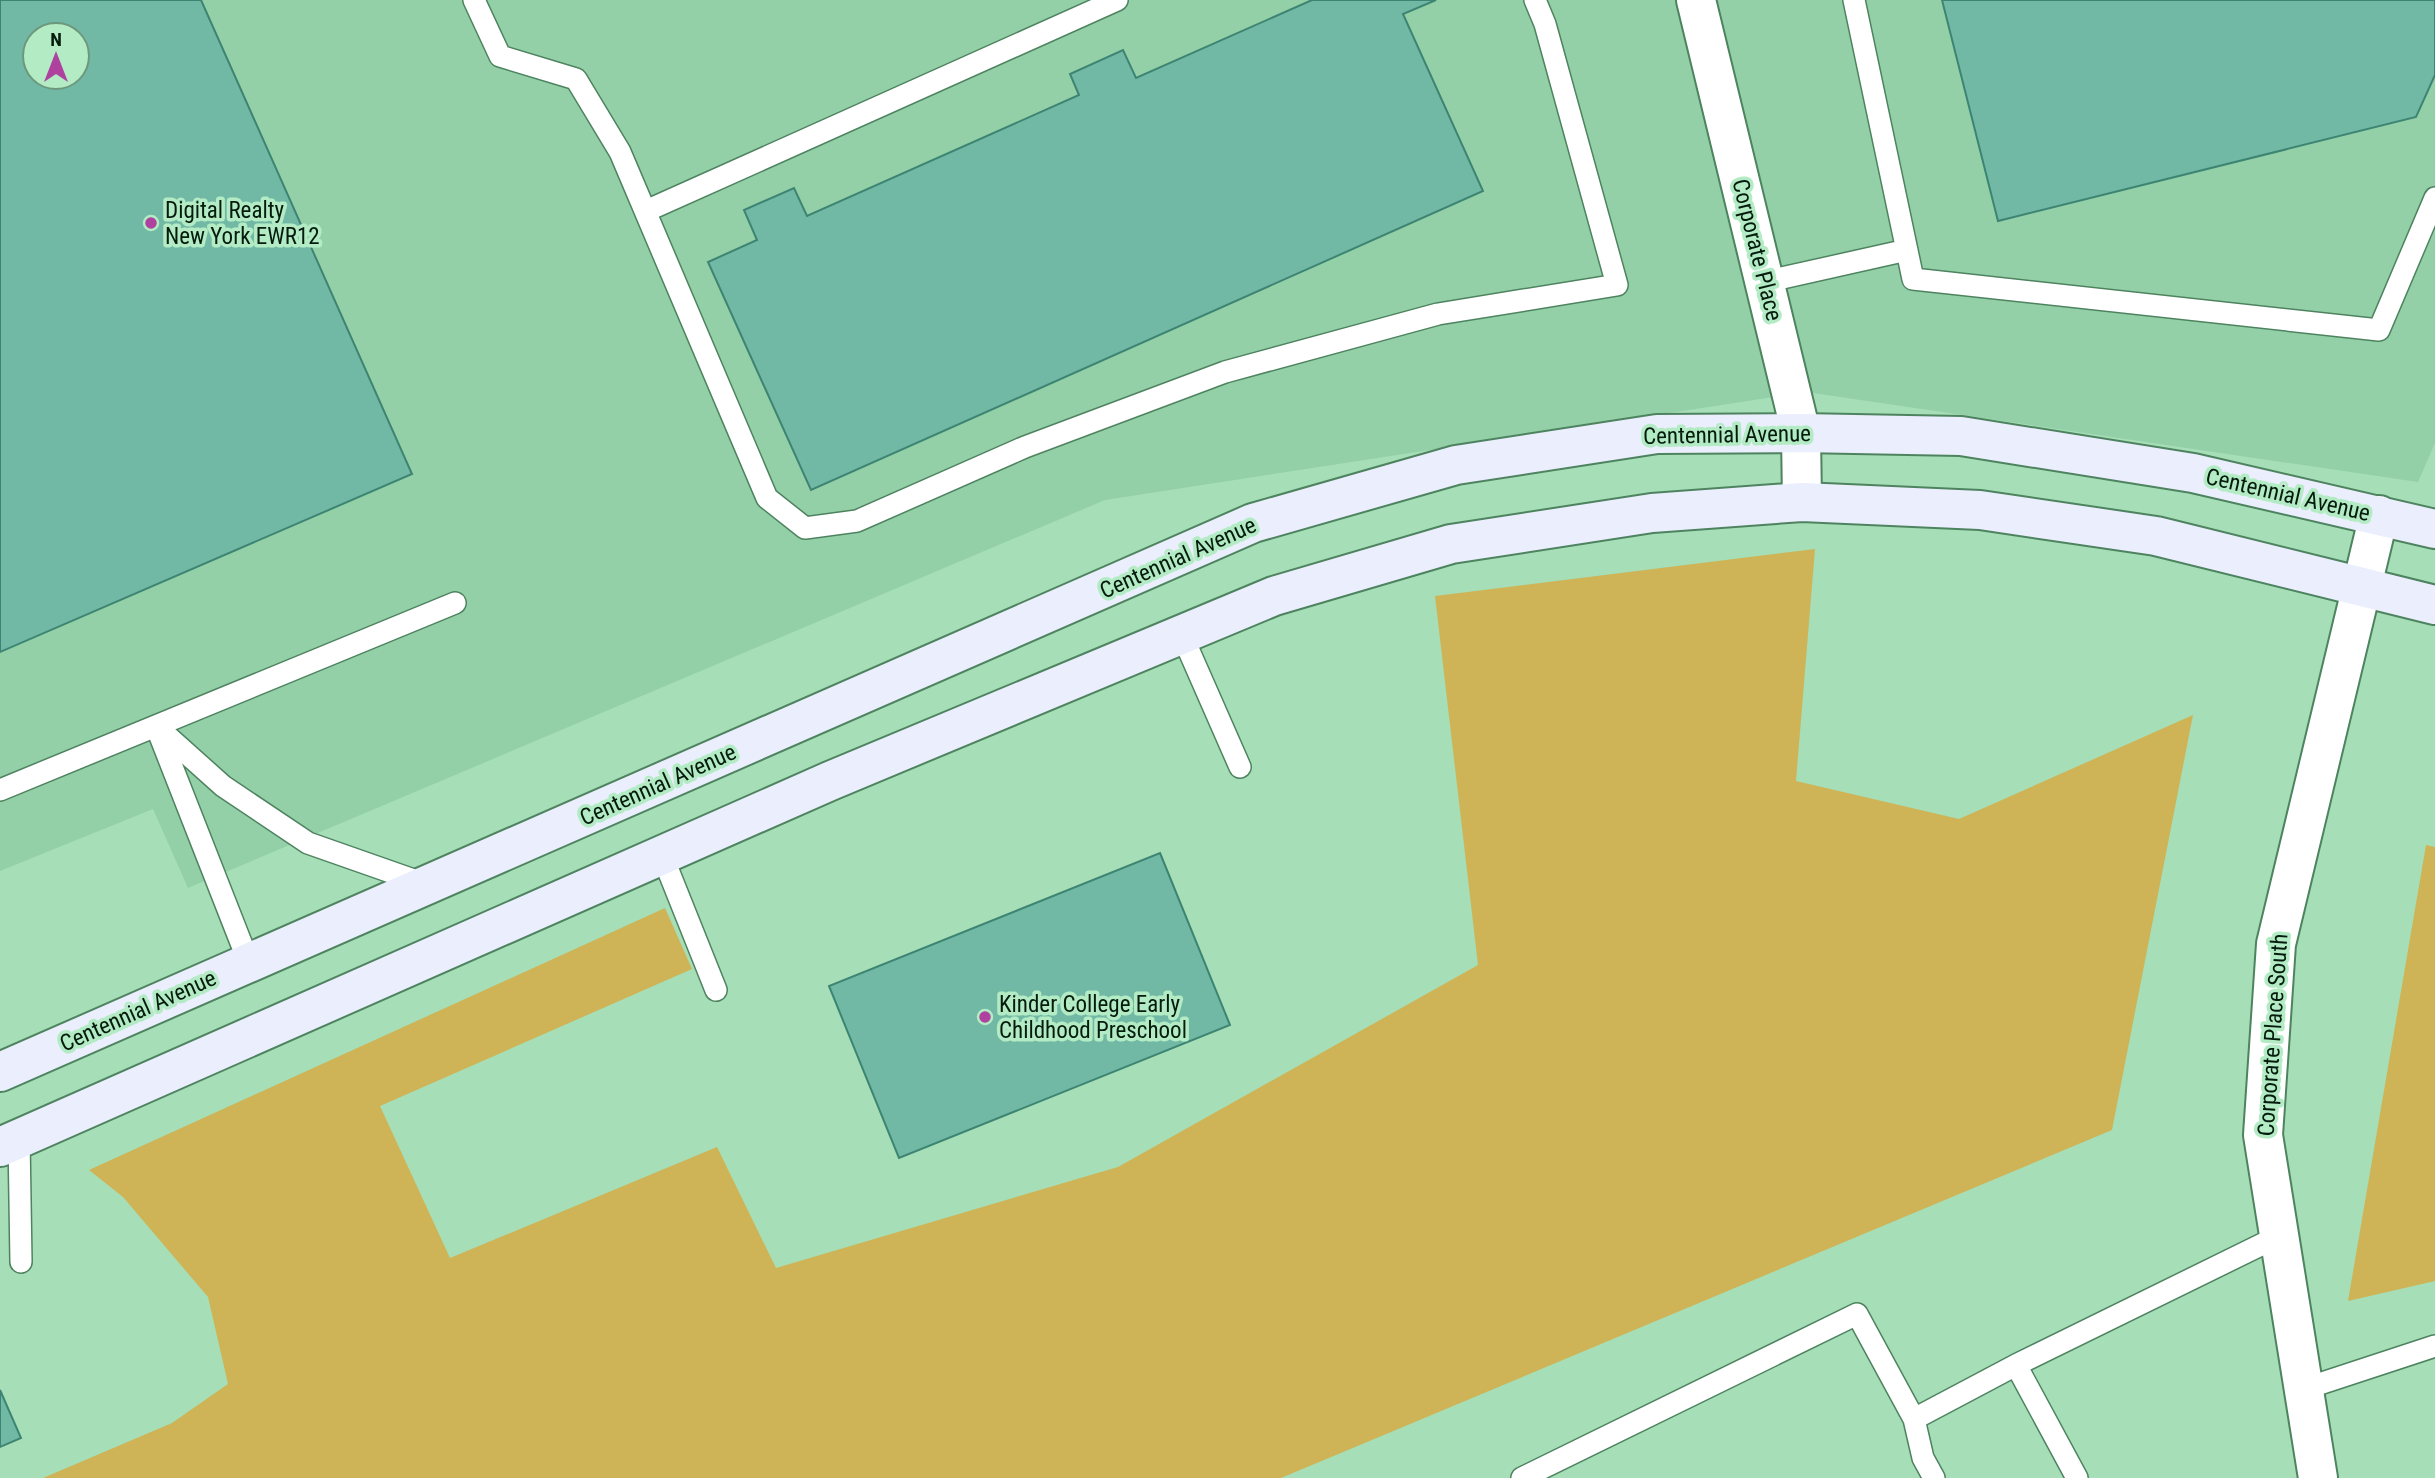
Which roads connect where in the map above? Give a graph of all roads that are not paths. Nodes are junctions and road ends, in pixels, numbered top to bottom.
1 (474, 0) edge
2 (1117, 0) edge
3 (1535, 0) edge
4 (1696, 0) edge
5 (1854, 0) edge
6 (2435, 198) edge
7 (646, 211) junction
8 (1907, 250) junction
9 (1764, 282) junction
10 (1801, 433) junction
11 (1802, 502) junction
12 (2379, 515) junction
13 (2435, 529) edge
14 (2362, 586) junction
15 (455, 603) dead end
16 (2435, 605) edge
17 (1182, 635) junction
18 (156, 726) junction
19 (1240, 767) dead end
20 (0, 790) edge
21 (662, 855) junction
22 (428, 885) junction
23 (249, 963) junction
24 (716, 990) dead end
25 (0, 1072) edge
26 (10, 1143) edge
27 (2279, 1236) junction
28 (21, 1262) dead end
29 (2435, 1346) edge
30 (2017, 1365) junction
31 (2304, 1389) junction
32 (1914, 1419) junction
33 (1522, 1478) edge
34 (1934, 1478) edge
35 (2077, 1478) edge
36 (2318, 1478) edge

1 - 7 lane
2 - 7 lane
3 - 7 lane
4 - 9 street, Corporate Place
5 - 8 lane
6 - 8 lane
8 - 9 lane
9 - 10 street, Corporate Place
10 - 11 street, Corporate Place
10 - 12 main road, Centennial Avenue
10 - 22 main road, Centennial Avenue
11 - 14 main road
11 - 17 main road
12 - 13 main road, Centennial Avenue
12 - 14 street, Corporate Place South
14 - 16 main road
14 - 27 street, Corporate Place South
15 - 18 lane
17 - 19 lane
17 - 21 main road
18 - 20 lane
18 - 22 lane
18 - 23 lane
21 - 24 lane
21 - 26 main road
22 - 23 main road, Centennial Avenue
23 - 25 main road, Centennial Avenue
26 - 28 lane
27 - 30 lane
27 - 31 street, Corporate Place South
29 - 31 lane
30 - 32 lane
30 - 35 lane
31 - 36 street, Corporate Place South
32 - 33 lane
32 - 34 lane

